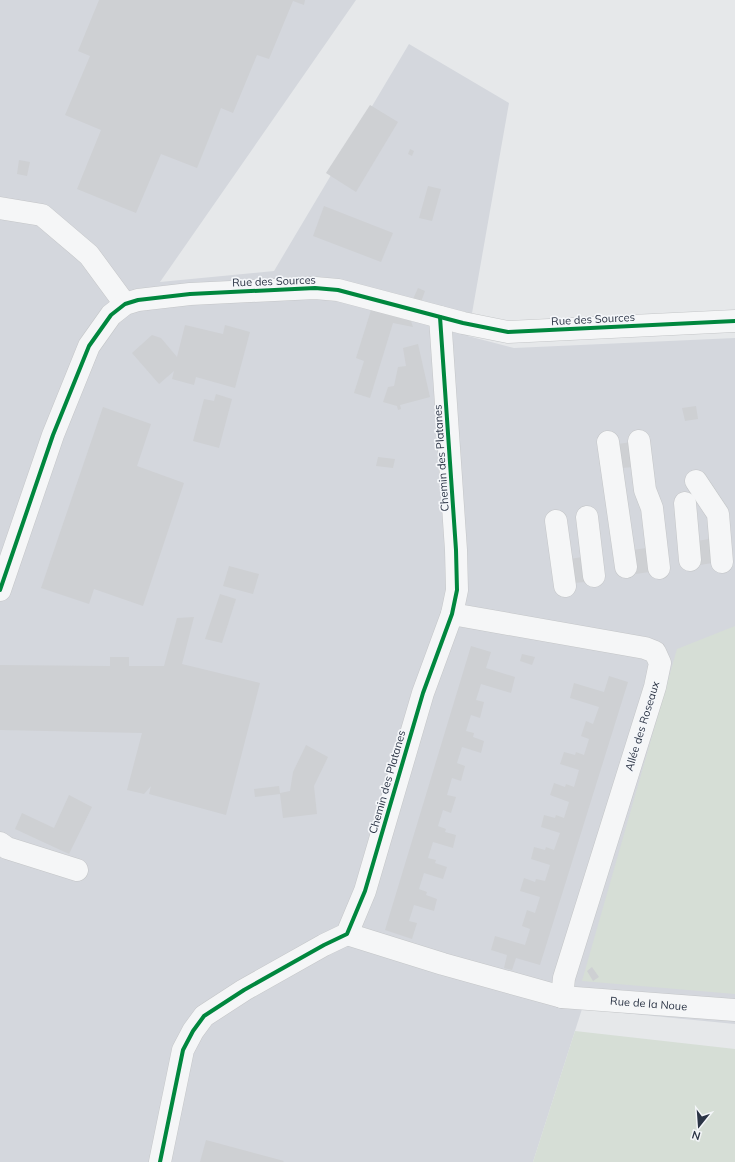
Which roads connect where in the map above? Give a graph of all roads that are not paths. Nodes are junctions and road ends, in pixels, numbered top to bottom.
1 (0, 208) edge
2 (125, 304) junction
3 (440, 317) junction
4 (735, 321) edge
5 (639, 441) dead end
6 (608, 442) dead end
7 (696, 481) dead end
8 (685, 503) dead end
9 (586, 517) dead end
10 (556, 521) dead end
11 (690, 560) dead end
12 (722, 562) dead end
13 (626, 567) dead end
14 (659, 568) dead end
15 (594, 576) dead end
16 (565, 586) dead end
17 (0, 590) edge
18 (452, 614) junction
19 (2, 850) edge
20 (77, 870) dead end
21 (347, 934) junction
22 (562, 997) junction
23 (735, 1010) edge
24 (160, 1162) edge

1 - 2 street
2 - 3 street, Rue des Sources
2 - 17 street, Rue des Sources
3 - 4 street, Rue des Sources
3 - 18 street, Chemin des Platanes
5 - 14 street
6 - 13 street
7 - 12 street
8 - 11 street
9 - 15 street
10 - 16 street
18 - 21 street, Chemin des Platanes
18 - 22 street, Allée des Roseaux
19 - 20 street
21 - 22 street, Rue de la Noue
21 - 24 street
22 - 23 street, Rue de la Noue

